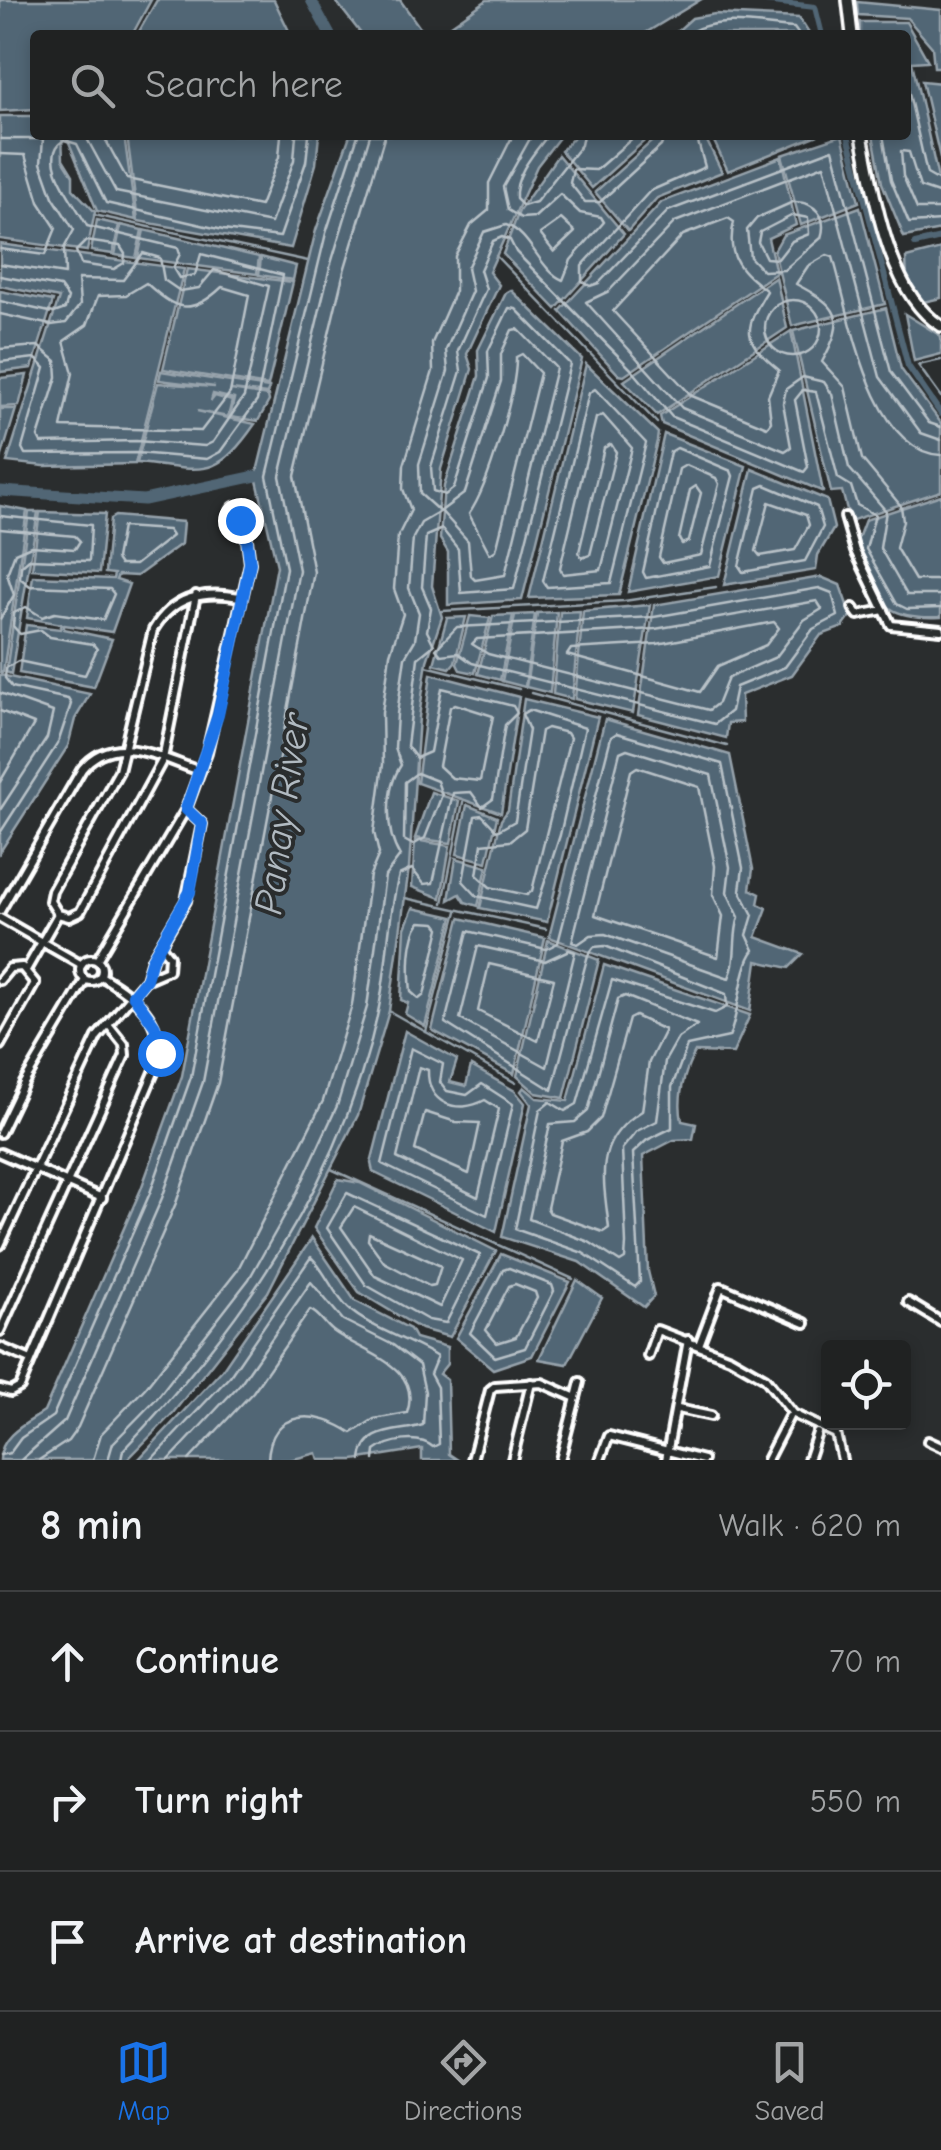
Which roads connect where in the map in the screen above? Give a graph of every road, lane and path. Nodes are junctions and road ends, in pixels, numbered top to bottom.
1 (848, 0) edge
2 (852, 30) edge
3 (863, 140) edge
4 (941, 326) edge
5 (244, 517) dead end
6 (846, 517) dead end
7 (196, 595) junction
8 (240, 597) junction
9 (854, 608) dead end
10 (884, 610) junction
11 (939, 632) edge
12 (126, 747) junction
13 (164, 759) junction
14 (200, 772) junction
15 (186, 809) junction
16 (0, 914) edge
17 (58, 914) junction
18 (42, 941) junction
19 (161, 946) junction
20 (97, 960) junction
21 (82, 965) junction
22 (26, 970) junction
23 (101, 976) junction
24 (146, 979) junction
25 (0, 980) edge
26 (85, 980) junction
27 (133, 995) junction
28 (108, 1024) junction
29 (0, 1045) edge
30 (0, 1132) edge
31 (0, 1153) edge
32 (33, 1167) junction
33 (66, 1180) junction
34 (102, 1198) junction
35 (0, 1245) edge
36 (908, 1302) dead end
37 (941, 1322) edge
38 (804, 1323) dead end
39 (0, 1331) edge
40 (688, 1340) junction
41 (699, 1345) junction
42 (0, 1346) edge
43 (648, 1356) dead end
44 (31, 1360) junction
45 (580, 1382) dead end
46 (531, 1383) junction
47 (0, 1389) edge
48 (576, 1398) junction
49 (678, 1408) junction
50 (711, 1416) dead end
51 (789, 1417) dead end
52 (817, 1433) dead end
53 (928, 1440) dead end
54 (941, 1447) edge
55 (670, 1450) junction
56 (472, 1460) edge
57 (512, 1460) edge
58 (560, 1460) edge
59 (600, 1460) edge
60 (666, 1460) edge
61 (702, 1460) edge
62 (767, 1460) edge
63 (808, 1460) edge
64 (842, 1460) edge

1 - 2 main road
3 - 4 main road
5 - 8 street
6 - 10 street
7 - 8 street
7 - 12 street
7 - 13 street
8 - 14 street
9 - 10 street
10 - 11 street
12 - 13 street
12 - 16 street
12 - 17 street
13 - 14 street
13 - 17 street
14 - 15 street
15 - 19 street
15 - 20 street
16 - 18 street
17 - 18 street
18 - 21 street
18 - 22 street
19 - 24 street
19 - 24 street
20 - 21 street
20 - 23 street
21 - 26 street
22 - 25 street
22 - 29 street
23 - 26 street
23 - 27 street
24 - 27 street
26 - 30 street
27 - 28 street
27 - 34 street
28 - 32 street
28 - 33 street
31 - 32 street
32 - 33 street
32 - 35 street
33 - 34 street
33 - 39 street
34 - 44 street
36 - 37 street
38 - 41 street
40 - 41 street
40 - 43 street
40 - 49 street
41 - 64 street
42 - 44 street
44 - 47 street
45 - 48 street
46 - 48 street
46 - 56 street
46 - 57 street
48 - 58 street
49 - 50 street
49 - 55 street
51 - 62 street
52 - 63 street
53 - 54 street
55 - 59 street
55 - 60 street
55 - 61 street

